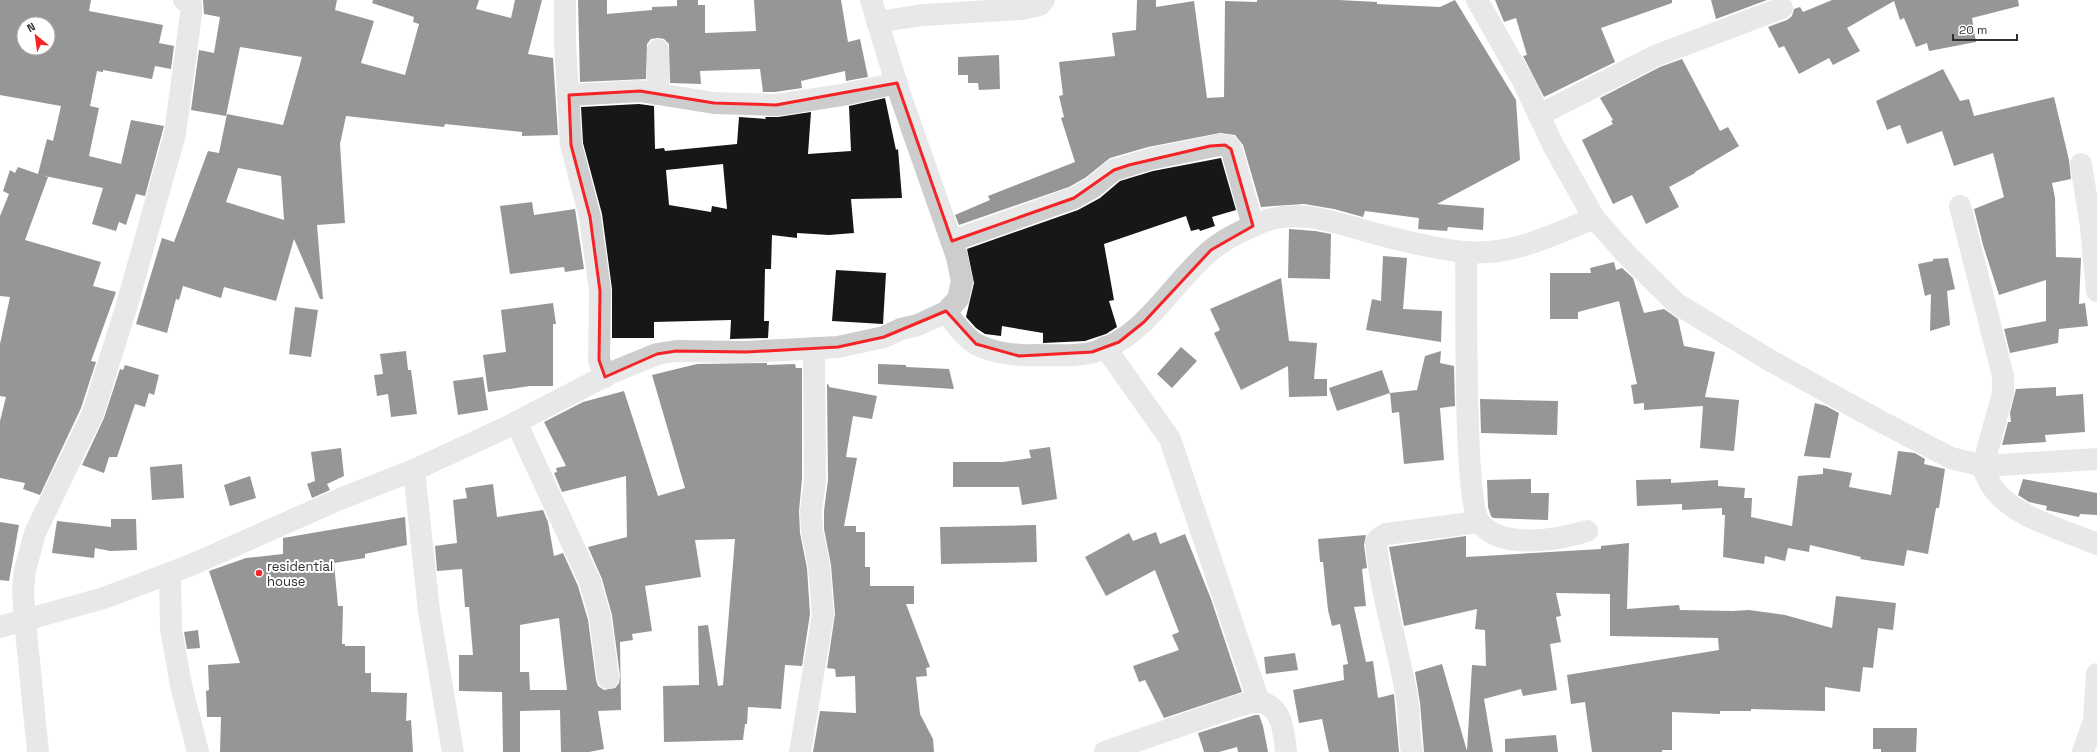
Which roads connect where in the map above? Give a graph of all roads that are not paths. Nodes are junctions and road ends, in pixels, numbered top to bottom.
1 (565, 0) edge
2 (871, 0) edge
3 (1044, 0) edge
4 (1477, 0) edge
5 (189, 1) edge
6 (1782, 8) dead end
7 (877, 22) junction
8 (658, 50) dead end
9 (897, 83) junction
10 (658, 94) junction
11 (569, 95) junction
12 (1539, 115) junction
13 (2081, 164) dead end
14 (1960, 206) dead end
15 (1594, 218) junction
16 (1253, 226) junction
17 (952, 241) junction
18 (1466, 252) junction
19 (2097, 291) edge
20 (946, 312) junction
21 (1105, 347) junction
22 (814, 348) junction
23 (605, 377) junction
24 (516, 422) junction
25 (2097, 459) edge
26 (1983, 466) junction
27 (414, 470) junction
28 (1479, 522) junction
29 (1587, 531) dead end
30 (2097, 544) edge
31 (170, 573) junction
32 (25, 621) junction
33 (0, 627) edge
34 (2097, 674) edge
35 (608, 678) dead end
36 (1259, 702) junction
37 (38, 752) edge
38 (198, 752) edge
39 (453, 752) edge
40 (800, 752) edge
41 (1106, 752) edge
42 (1286, 752) edge
43 (1412, 752) edge
44 (2083, 752) edge

1 - 11 street
2 - 7 street
3 - 7 street
4 - 12 street
5 - 32 street
6 - 12 street
7 - 9 street
8 - 10 street
9 - 10 street
9 - 17 street
10 - 11 street
11 - 23 street
12 - 15 street
13 - 19 street
14 - 26 street
15 - 18 street
15 - 26 street
16 - 17 street
16 - 18 street
16 - 21 street
17 - 20 street
18 - 28 street
20 - 21 street
20 - 22 street
21 - 36 street
22 - 23 street
22 - 40 street
23 - 24 street
24 - 27 street
24 - 35 street
25 - 26 street
26 - 30 street
27 - 31 street
27 - 39 street
28 - 29 street
28 - 43 street
31 - 32 street
31 - 38 street
32 - 33 street
32 - 37 street
34 - 44 street
36 - 41 street
36 - 42 street

